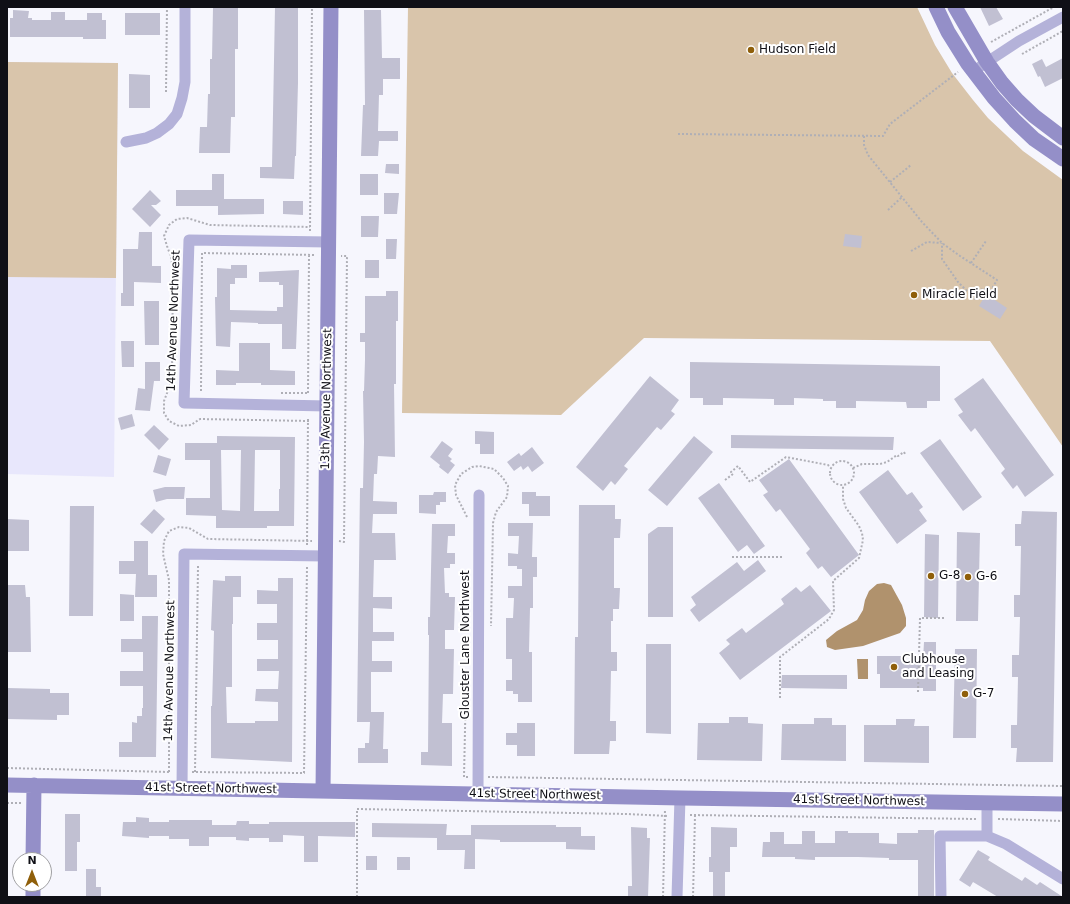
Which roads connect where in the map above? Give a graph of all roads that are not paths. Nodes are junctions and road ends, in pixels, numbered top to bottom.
1 (185, 7) edge
2 (331, 7) edge
3 (936, 7) edge
4 (955, 7) edge
5 (1063, 17) edge
6 (987, 62) junction
7 (965, 72) junction
8 (1063, 138) edge
9 (126, 142) dead end
10 (1063, 159) edge
11 (329, 242) junction
12 (327, 406) junction
13 (479, 495) dead end
14 (325, 556) junction
15 (7, 785) edge
16 (34, 785) junction
17 (182, 789) junction
18 (323, 792) junction
19 (478, 794) junction
20 (680, 798) junction
21 (987, 803) junction
22 (1063, 804) edge
23 (987, 836) junction
24 (33, 852) edge
25 (1063, 879) edge
26 (678, 897) edge
27 (941, 897) edge

1 - 9 street
2 - 11 street, 13th Avenue Northwest
3 - 7 street
4 - 6 street
5 - 6 street
6 - 7 street
6 - 8 street
7 - 10 street
11 - 12 street, 13th Avenue Northwest
11 - 12 street, 14th Avenue Northwest
12 - 14 street, 13th Avenue Northwest
13 - 19 street, Glouster Lane Northwest
14 - 17 street, 14th Avenue Northwest
14 - 18 street, 13th Avenue Northwest
15 - 16 street, 41st Street Northwest
16 - 17 street, 41st Street Northwest
16 - 24 street
17 - 18 street, 41st Street Northwest
18 - 19 street, 41st Street Northwest
19 - 20 street, 41st Street Northwest
20 - 21 street, 41st Street Northwest
20 - 26 street
21 - 22 street, 41st Street Northwest
21 - 23 street
23 - 25 street
23 - 27 street

